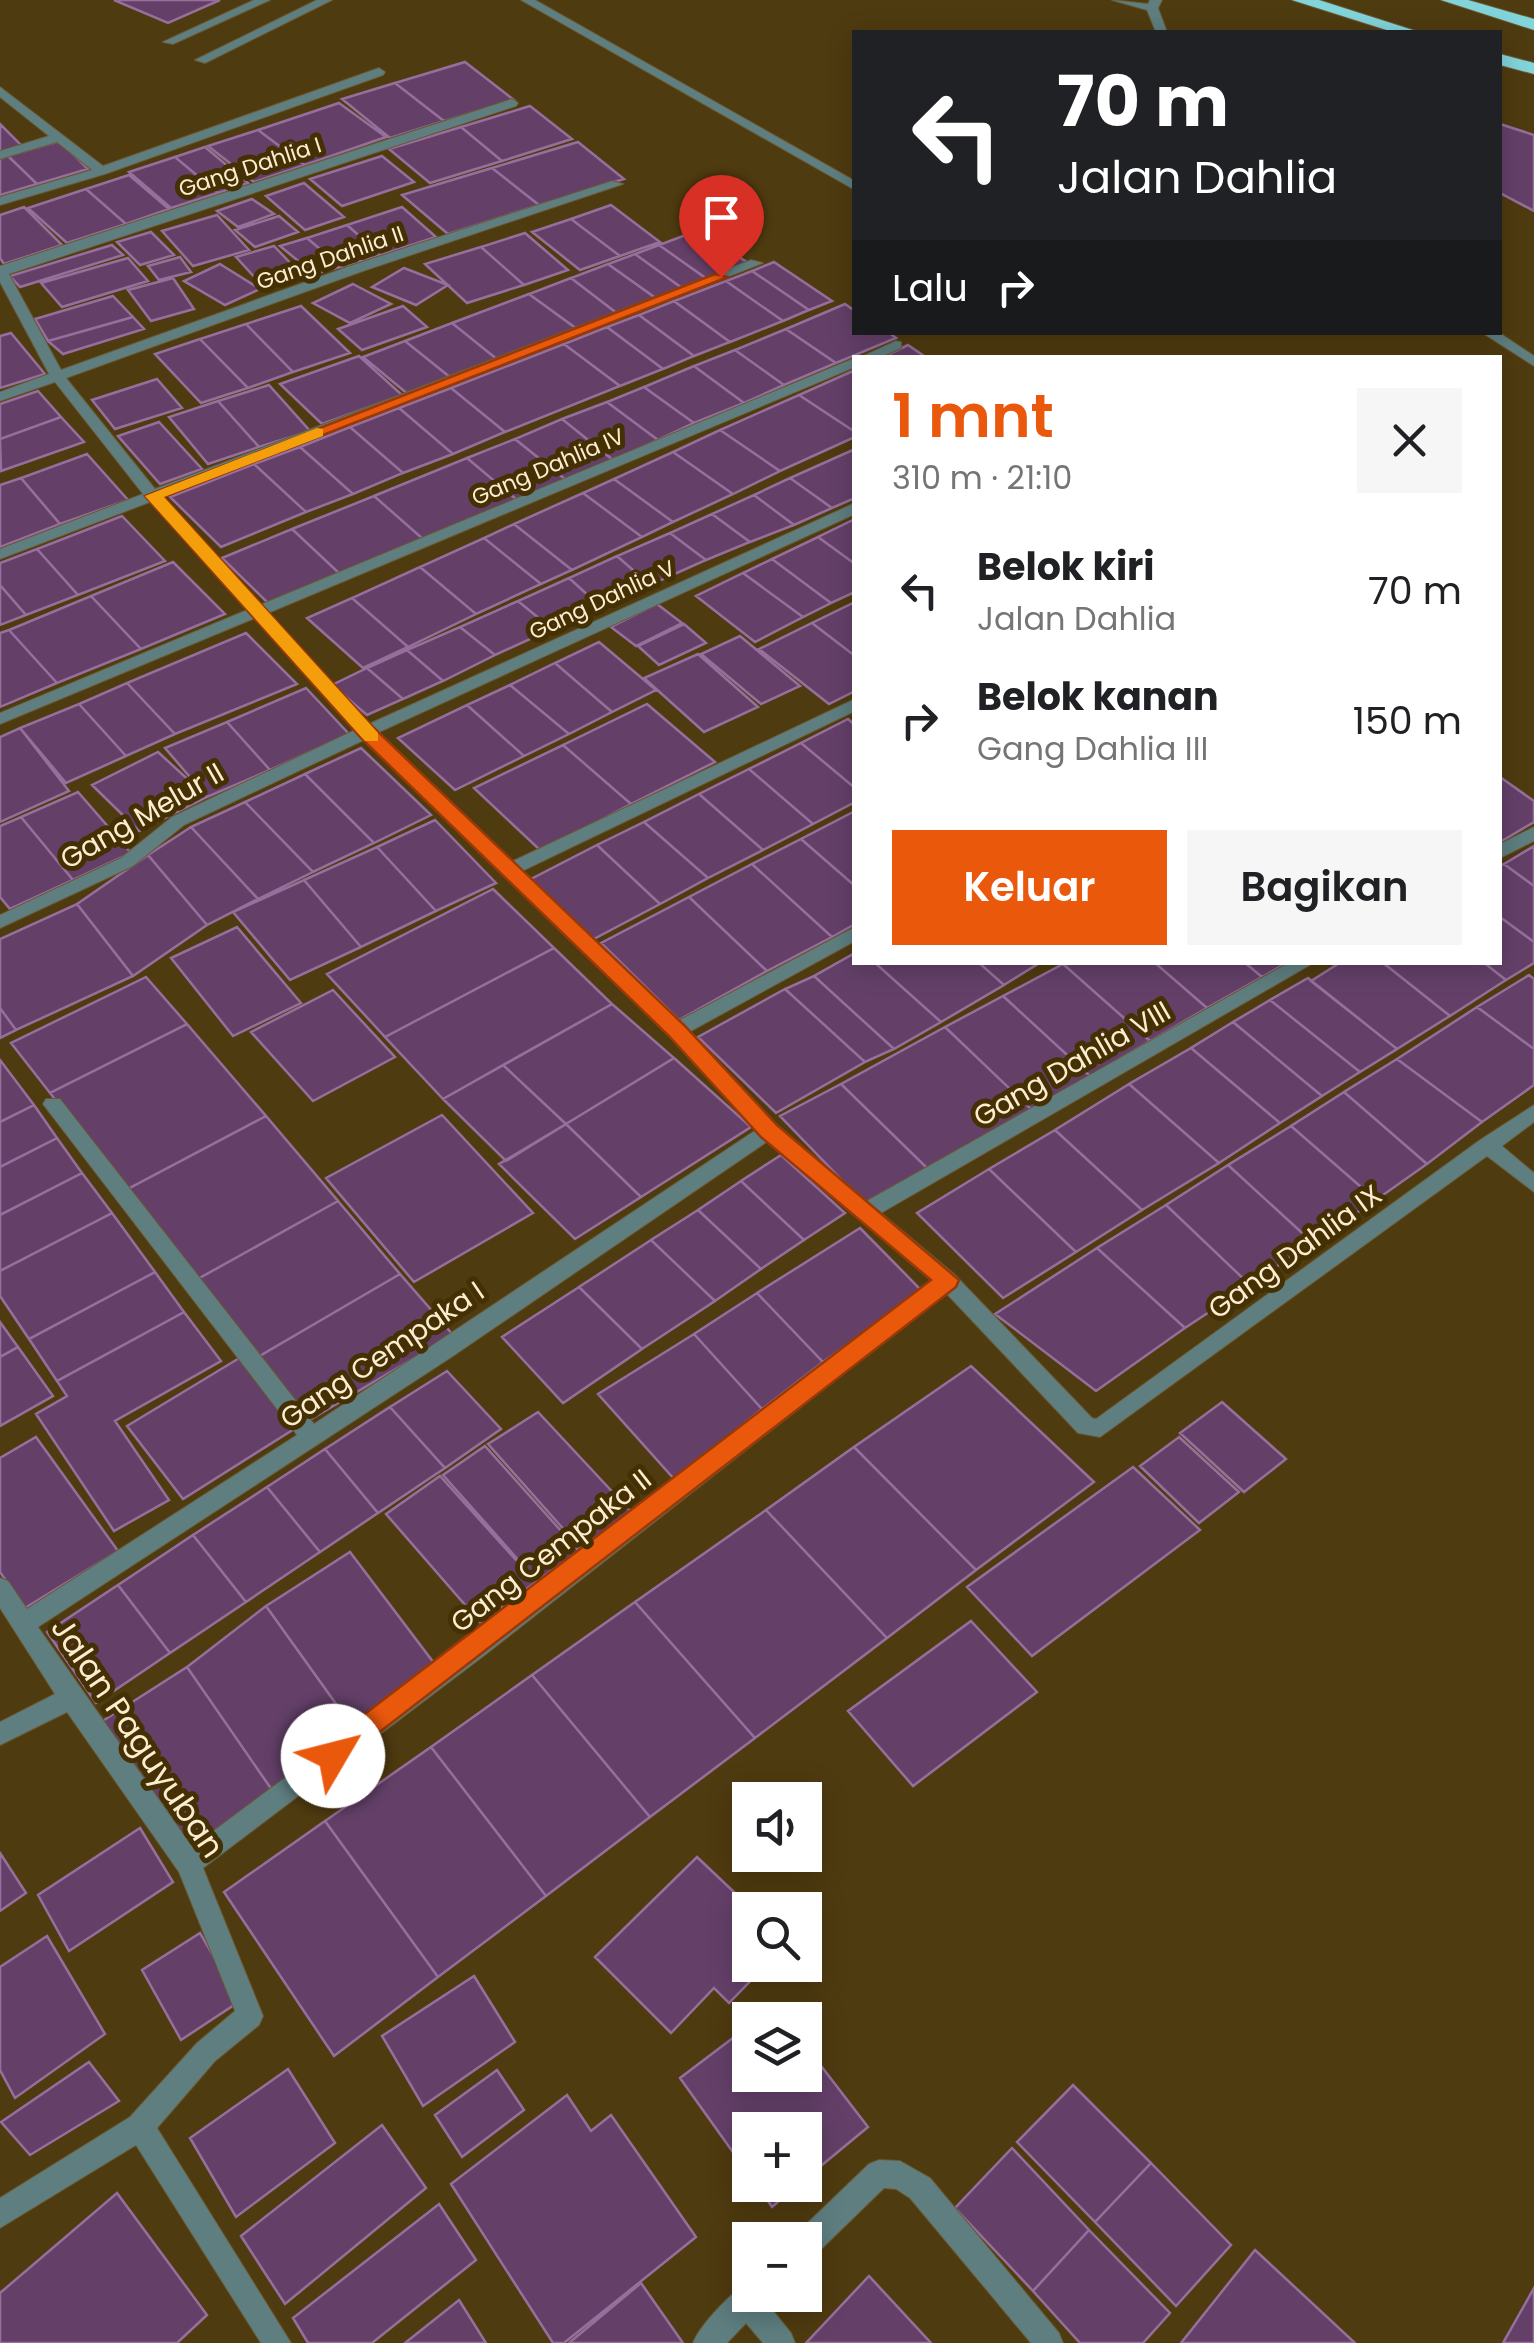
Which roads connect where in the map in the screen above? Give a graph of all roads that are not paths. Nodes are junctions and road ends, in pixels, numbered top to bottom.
1 (264, 0) edge
2 (326, 0) edge
3 (527, 0) edge
4 (1118, 0) edge
5 (1301, 0) edge
6 (1450, 0) edge
7 (1154, 4) edge
8 (1534, 26) edge
9 (1160, 30) edge
10 (1403, 30) edge
11 (169, 42) dead end
12 (201, 60) dead end
13 (1502, 60) edge
14 (1534, 69) edge
15 (379, 72) dead end
16 (0, 90) edge
17 (512, 103) dead end
18 (60, 137) junction
19 (0, 154) edge
20 (101, 171) junction
21 (617, 184) dead end
22 (852, 184) edge
23 (0, 202) edge
24 (756, 263) dead end
25 (1, 272) edge
26 (1493, 335) edge
27 (896, 345) dead end
28 (873, 355) edge
29 (1534, 362) edge
30 (852, 363) edge
31 (58, 377) junction
32 (0, 397) edge
33 (153, 496) junction
34 (852, 509) edge
35 (0, 554) edge
36 (258, 613) junction
37 (852, 705) edge
38 (0, 719) edge
39 (367, 733) junction
40 (1534, 833) edge
41 (1502, 851) edge
42 (509, 870) junction
43 (0, 922) edge
44 (852, 935) edge
45 (1301, 965) edge
46 (676, 1030) junction
47 (53, 1104) dead end
48 (1534, 1112) edge
49 (769, 1131) junction
50 (1487, 1144) junction
51 (1534, 1184) edge
52 (865, 1212) junction
53 (948, 1280) junction
54 (312, 1438) junction
55 (0, 1588) edge
56 (24, 1624) junction
57 (71, 1698) junction
58 (0, 1734) edge
59 (189, 1864) junction
60 (140, 2126) junction
61 (0, 2214) edge
62 (822, 2229) edge
63 (737, 2312) edge
64 (760, 2312) edge
65 (277, 2343) edge
66 (707, 2343) edge
67 (781, 2343) edge
68 (1050, 2343) edge

1 - 11 street
2 - 12 street
3 - 22 street
4 - 7 street
5 - 10 highway
6 - 8 highway
7 - 9 street
13 - 14 highway
15 - 20 street
16 - 18 street
17 - 25 street, Gang Dahlia I
18 - 19 street
18 - 20 street
20 - 23 street
21 - 31 street, Gang Dahlia II
24 - 33 street
25 - 31 street
26 - 29 street
27 - 28 street
30 - 36 street, Gang Dahlia IV
31 - 32 street, Gang Dahlia II
31 - 33 street
33 - 35 street
33 - 36 street
34 - 39 street, Gang Dahlia V
36 - 38 street, Gang Dahlia IV
36 - 39 street
37 - 42 street
39 - 42 street
39 - 43 street, Gang Melur II
40 - 41 street
42 - 46 street
44 - 46 street
45 - 52 street, Gang Dahlia VIII
46 - 49 street
47 - 54 street
48 - 50 street, Gang Dahlia IX
49 - 52 street
49 - 54 street, Gang Cempaka I
50 - 51 street
50 - 53 street, Gang Dahlia IX
52 - 53 street
53 - 59 street, Gang Cempaka II
54 - 56 street, Gang Cempaka I
55 - 56 street, Jalan Paguyuban
56 - 57 street, Jalan Paguyuban
57 - 58 street
57 - 59 street, Jalan Paguyuban
59 - 60 street, Jalan Paguyuban
60 - 61 street, Jalan Paguyuban
60 - 65 street
62 - 68 street
63 - 66 street
64 - 67 street

